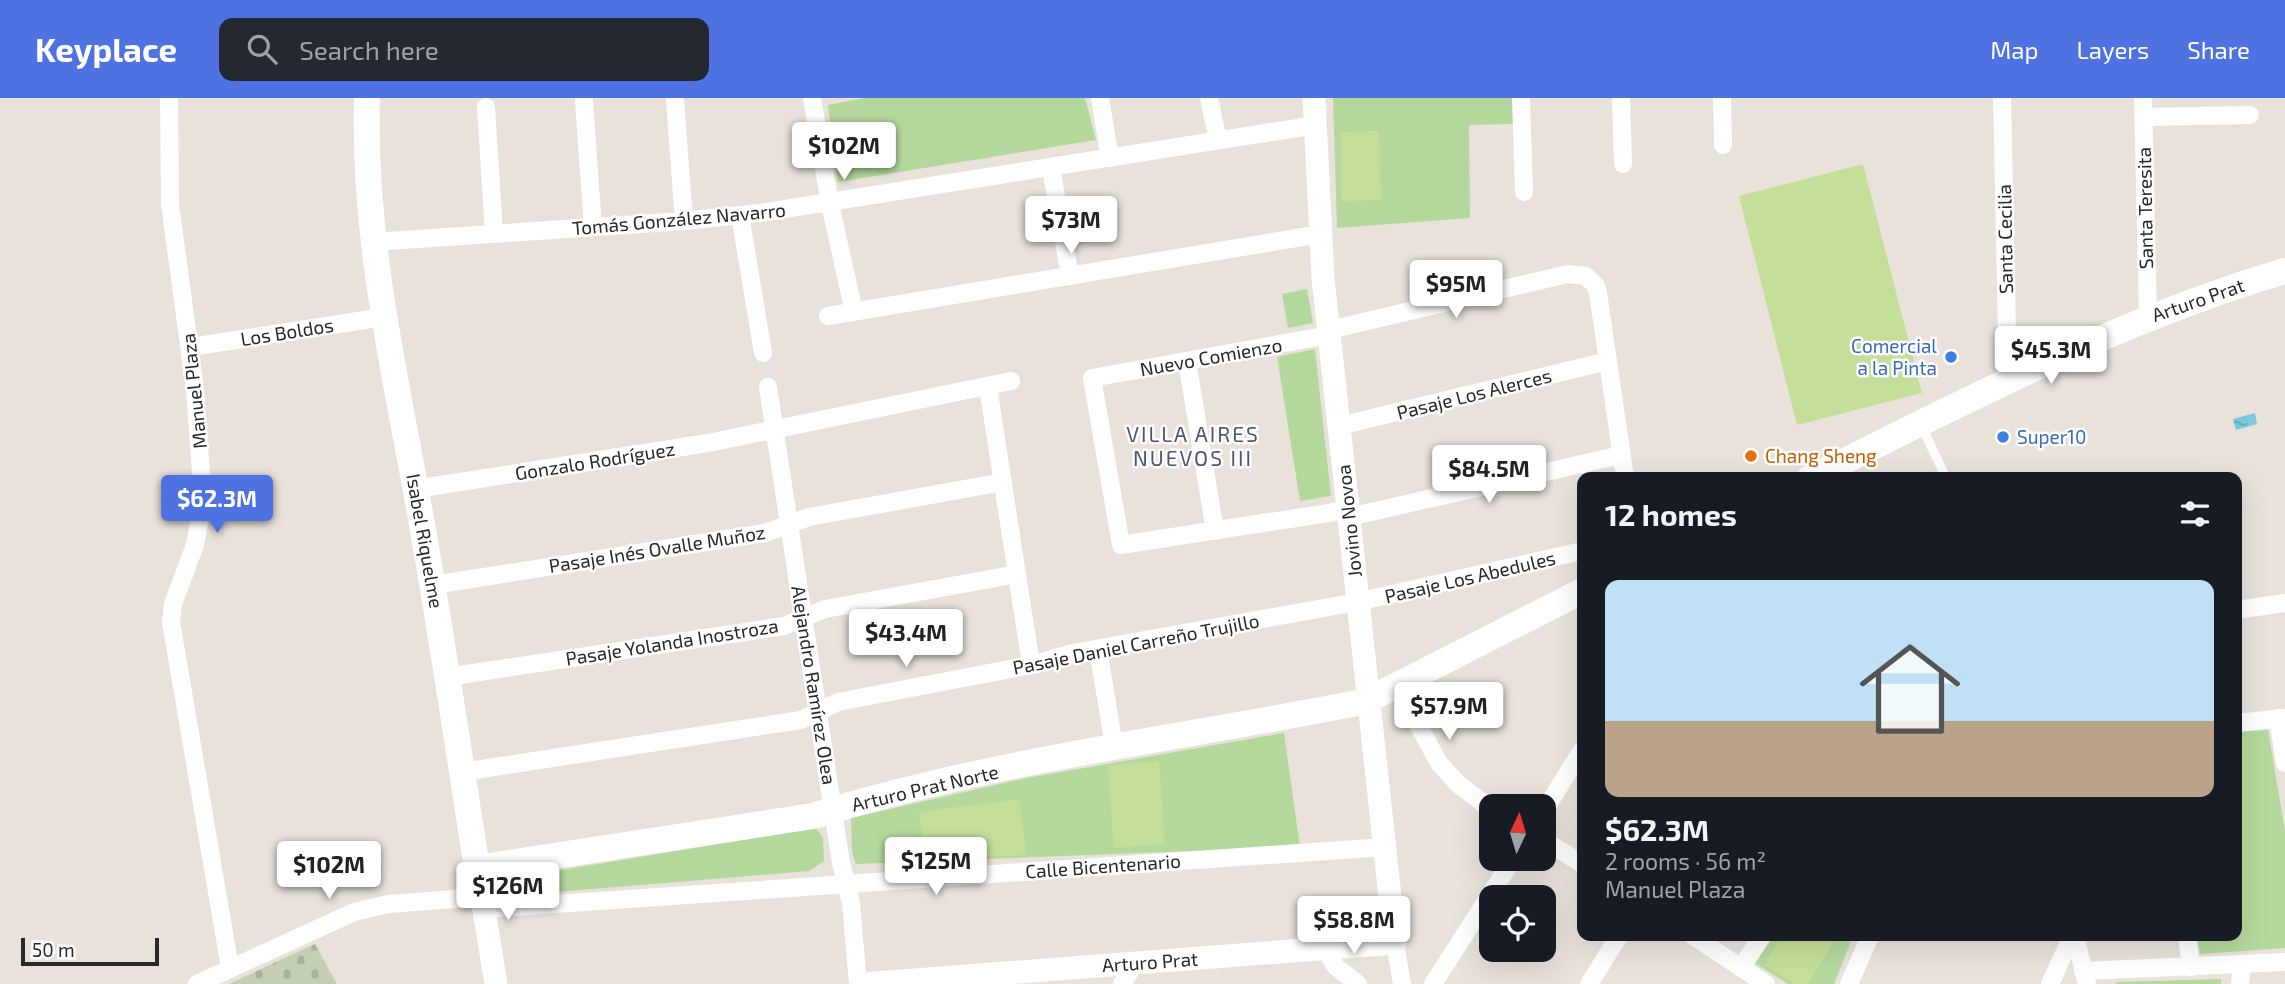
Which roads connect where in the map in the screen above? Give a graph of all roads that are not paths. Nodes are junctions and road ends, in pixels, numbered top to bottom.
1 (169, 98) edge
2 (367, 98) edge
3 (812, 98) edge
4 (1100, 98) edge
5 (1209, 98) edge
6 (1314, 98) edge
7 (1521, 98) edge
8 (1621, 98) edge
9 (1722, 98) edge
10 (2002, 98) edge
11 (2143, 98) edge
12 (584, 101) dead end
13 (675, 101) dead end
14 (486, 107) dead end
15 (2250, 115) dead end
16 (2144, 117) junction
17 (1316, 124) junction
18 (1218, 141) junction
19 (1723, 145) dead end
20 (1110, 158) junction
21 (1623, 163) dead end
22 (1051, 168) junction
23 (1524, 192) dead end
24 (830, 204) junction
25 (740, 215) junction
26 (684, 221) junction
27 (593, 227) junction
28 (494, 234) junction
29 (1321, 234) junction
30 (373, 243) junction
31 (2285, 271) edge
32 (1070, 276) junction
33 (854, 312) junction
34 (828, 316) dead end
35 (384, 317) junction
36 (2148, 318) junction
37 (1329, 332) junction
38 (190, 347) junction
39 (763, 353) dead end
40 (1187, 361) junction
41 (1608, 361) junction
42 (1011, 381) dead end
43 (2008, 381) junction
44 (768, 387) dead end
45 (988, 387) junction
46 (1920, 424) junction
47 (1339, 426) junction
48 (775, 429) junction
49 (1621, 455) junction
50 (1624, 472) edge
51 (1822, 472) edge
52 (1943, 472) edge
53 (1003, 482) junction
54 (415, 489) junction
55 (1349, 514) junction
56 (789, 524) junction
57 (1215, 531) junction
58 (1577, 552) edge
59 (1017, 574) junction
60 (433, 585) junction
61 (1577, 594) edge
62 (1357, 602) junction
63 (2285, 603) edge
64 (2242, 609) edge
65 (804, 618) junction
66 (1098, 649) junction
67 (1031, 665) junction
68 (447, 677) junction
69 (1396, 686) junction
70 (1370, 699) junction
71 (818, 711) junction
72 (2282, 718) edge
73 (2242, 722) edge
74 (1114, 746) junction
75 (1577, 758) edge
76 (2285, 763) edge
77 (462, 772) junction
78 (1555, 794) edge
79 (1479, 799) edge
80 (833, 810) junction
81 (1386, 847) junction
82 (1556, 848) edge
83 (1577, 861) edge
84 (477, 867) junction
85 (1505, 872) edge
86 (846, 884) junction
87 (483, 903) junction
88 (1616, 941) edge
89 (1700, 941) edge
90 (1759, 941) edge
91 (1869, 941) edge
92 (2072, 941) edge
93 (2075, 941) edge
94 (2187, 941) edge
95 (1395, 943) junction
96 (1325, 948) junction
97 (2285, 962) edge
98 (1135, 963) junction
99 (2242, 965) junction
100 (2191, 967) junction
101 (230, 968) junction
102 (1741, 968) junction
103 (2085, 978) edge
104 (1005, 979) edge
105 (197, 984) edge
106 (496, 984) edge
107 (858, 984) edge
108 (863, 984) edge
109 (1122, 984) edge
110 (1358, 984) edge
111 (1402, 984) edge
112 (1433, 984) edge
113 (1589, 984) edge
114 (1766, 984) edge
115 (1849, 984) edge
116 (2050, 984) edge
117 (2240, 984) edge

1 - 38 street, Manuel Plaza
2 - 30 main road, Isabel Riquelme
3 - 24 street
4 - 20 street
5 - 18 street
6 - 17 street, Jovino Novoa
7 - 23 street
8 - 21 street
9 - 19 street
10 - 43 street, Santa Cecilia
11 - 16 street, Santa Teresita
12 - 27 street
13 - 26 street
14 - 28 street
15 - 16 street
16 - 36 street, Santa Teresita
17 - 18 street, Tomás González Navarro
17 - 29 street, Jovino Novoa
18 - 20 street, Tomás González Navarro
20 - 22 street, Tomás González Navarro
22 - 24 street, Tomás González Navarro
22 - 32 street
24 - 25 street, Tomás González Navarro
24 - 33 street
25 - 26 street, Tomás González Navarro
25 - 39 street
26 - 27 street, Tomás González Navarro
27 - 28 street, Tomás González Navarro
28 - 30 street, Tomás González Navarro
29 - 32 street
29 - 37 street, Jovino Novoa
30 - 35 main road, Isabel Riquelme
31 - 36 main road, Arturo Prat
32 - 33 street
33 - 34 street
35 - 38 street, Los Boldos
35 - 54 main road, Isabel Riquelme
36 - 43 main road, Arturo Prat
37 - 40 street, Nuevo Comienzo
37 - 41 street, Nuevo Comienzo
37 - 47 street, Jovino Novoa
38 - 101 street, Manuel Plaza
40 - 57 street
40 - 57 street, Nuevo Comienzo
41 - 47 street, Pasaje Los Alerces
41 - 49 street
42 - 45 street, Gonzalo Rodríguez
43 - 46 main road, Arturo Prat
44 - 48 street, Alejandro Ramírez Olea
45 - 48 street, Gonzalo Rodríguez
45 - 53 street
46 - 51 main road, Arturo Prat
46 - 52 lane
47 - 55 street, Jovino Novoa
48 - 54 street, Gonzalo Rodríguez
48 - 56 street, Alejandro Ramírez Olea
49 - 50 street
49 - 55 street
53 - 56 street, Pasaje Inés Ovalle Muñoz
53 - 59 street
54 - 60 main road, Isabel Riquelme
55 - 57 street
55 - 62 street, Jovino Novoa
56 - 60 street, Pasaje Inés Ovalle Muñoz
56 - 65 street, Alejandro Ramírez Olea
58 - 62 street, Pasaje Los Abedules
59 - 65 street, Pasaje Yolanda Inostroza
59 - 67 street
60 - 68 main road, Isabel Riquelme
61 - 69 main road
62 - 66 street, Pasaje Daniel Carreño Trujillo
62 - 70 street, Jovino Novoa
63 - 64 street
65 - 68 street, Pasaje Yolanda Inostroza
65 - 71 street, Alejandro Ramírez Olea
66 - 67 street, Pasaje Daniel Carreño Trujillo
66 - 74 street
67 - 71 street, Pasaje Daniel Carreño Trujillo
68 - 77 main road, Isabel Riquelme
69 - 70 main road
69 - 79 street
70 - 74 main road, Arturo Prat Norte
70 - 81 street, Jovino Novoa
71 - 77 street, Pasaje Daniel Carreño Trujillo
71 - 80 street, Alejandro Ramírez Olea
72 - 73 street
72 - 76 street
74 - 80 main road, Arturo Prat Norte
75 - 78 street
77 - 84 main road, Isabel Riquelme
80 - 84 main road, Arturo Prat Norte
80 - 86 street, Alejandro Ramírez Olea
81 - 86 street, Calle Bicentenario
81 - 95 street, Jovino Novoa
82 - 83 street
84 - 87 street, Isabel Riquelme
85 - 112 street
86 - 87 street, Calle Bicentenario
86 - 107 street, Alejandro Ramírez Olea
87 - 101 street, Calle Bicentenario
87 - 106 street, Isabel Riquelme
88 - 113 street
89 - 102 street
90 - 102 street
91 - 115 street
92 - 116 street
93 - 103 street
94 - 100 street
95 - 96 street, Arturo Prat
95 - 111 street
96 - 98 street, Arturo Prat
96 - 110 street
97 - 99 street
98 - 104 street, Arturo Prat
98 - 109 street
99 - 100 street
99 - 117 street
100 - 103 street
101 - 105 street, Calle Bicentenario
102 - 114 street
104 - 108 street, Arturo Prat

